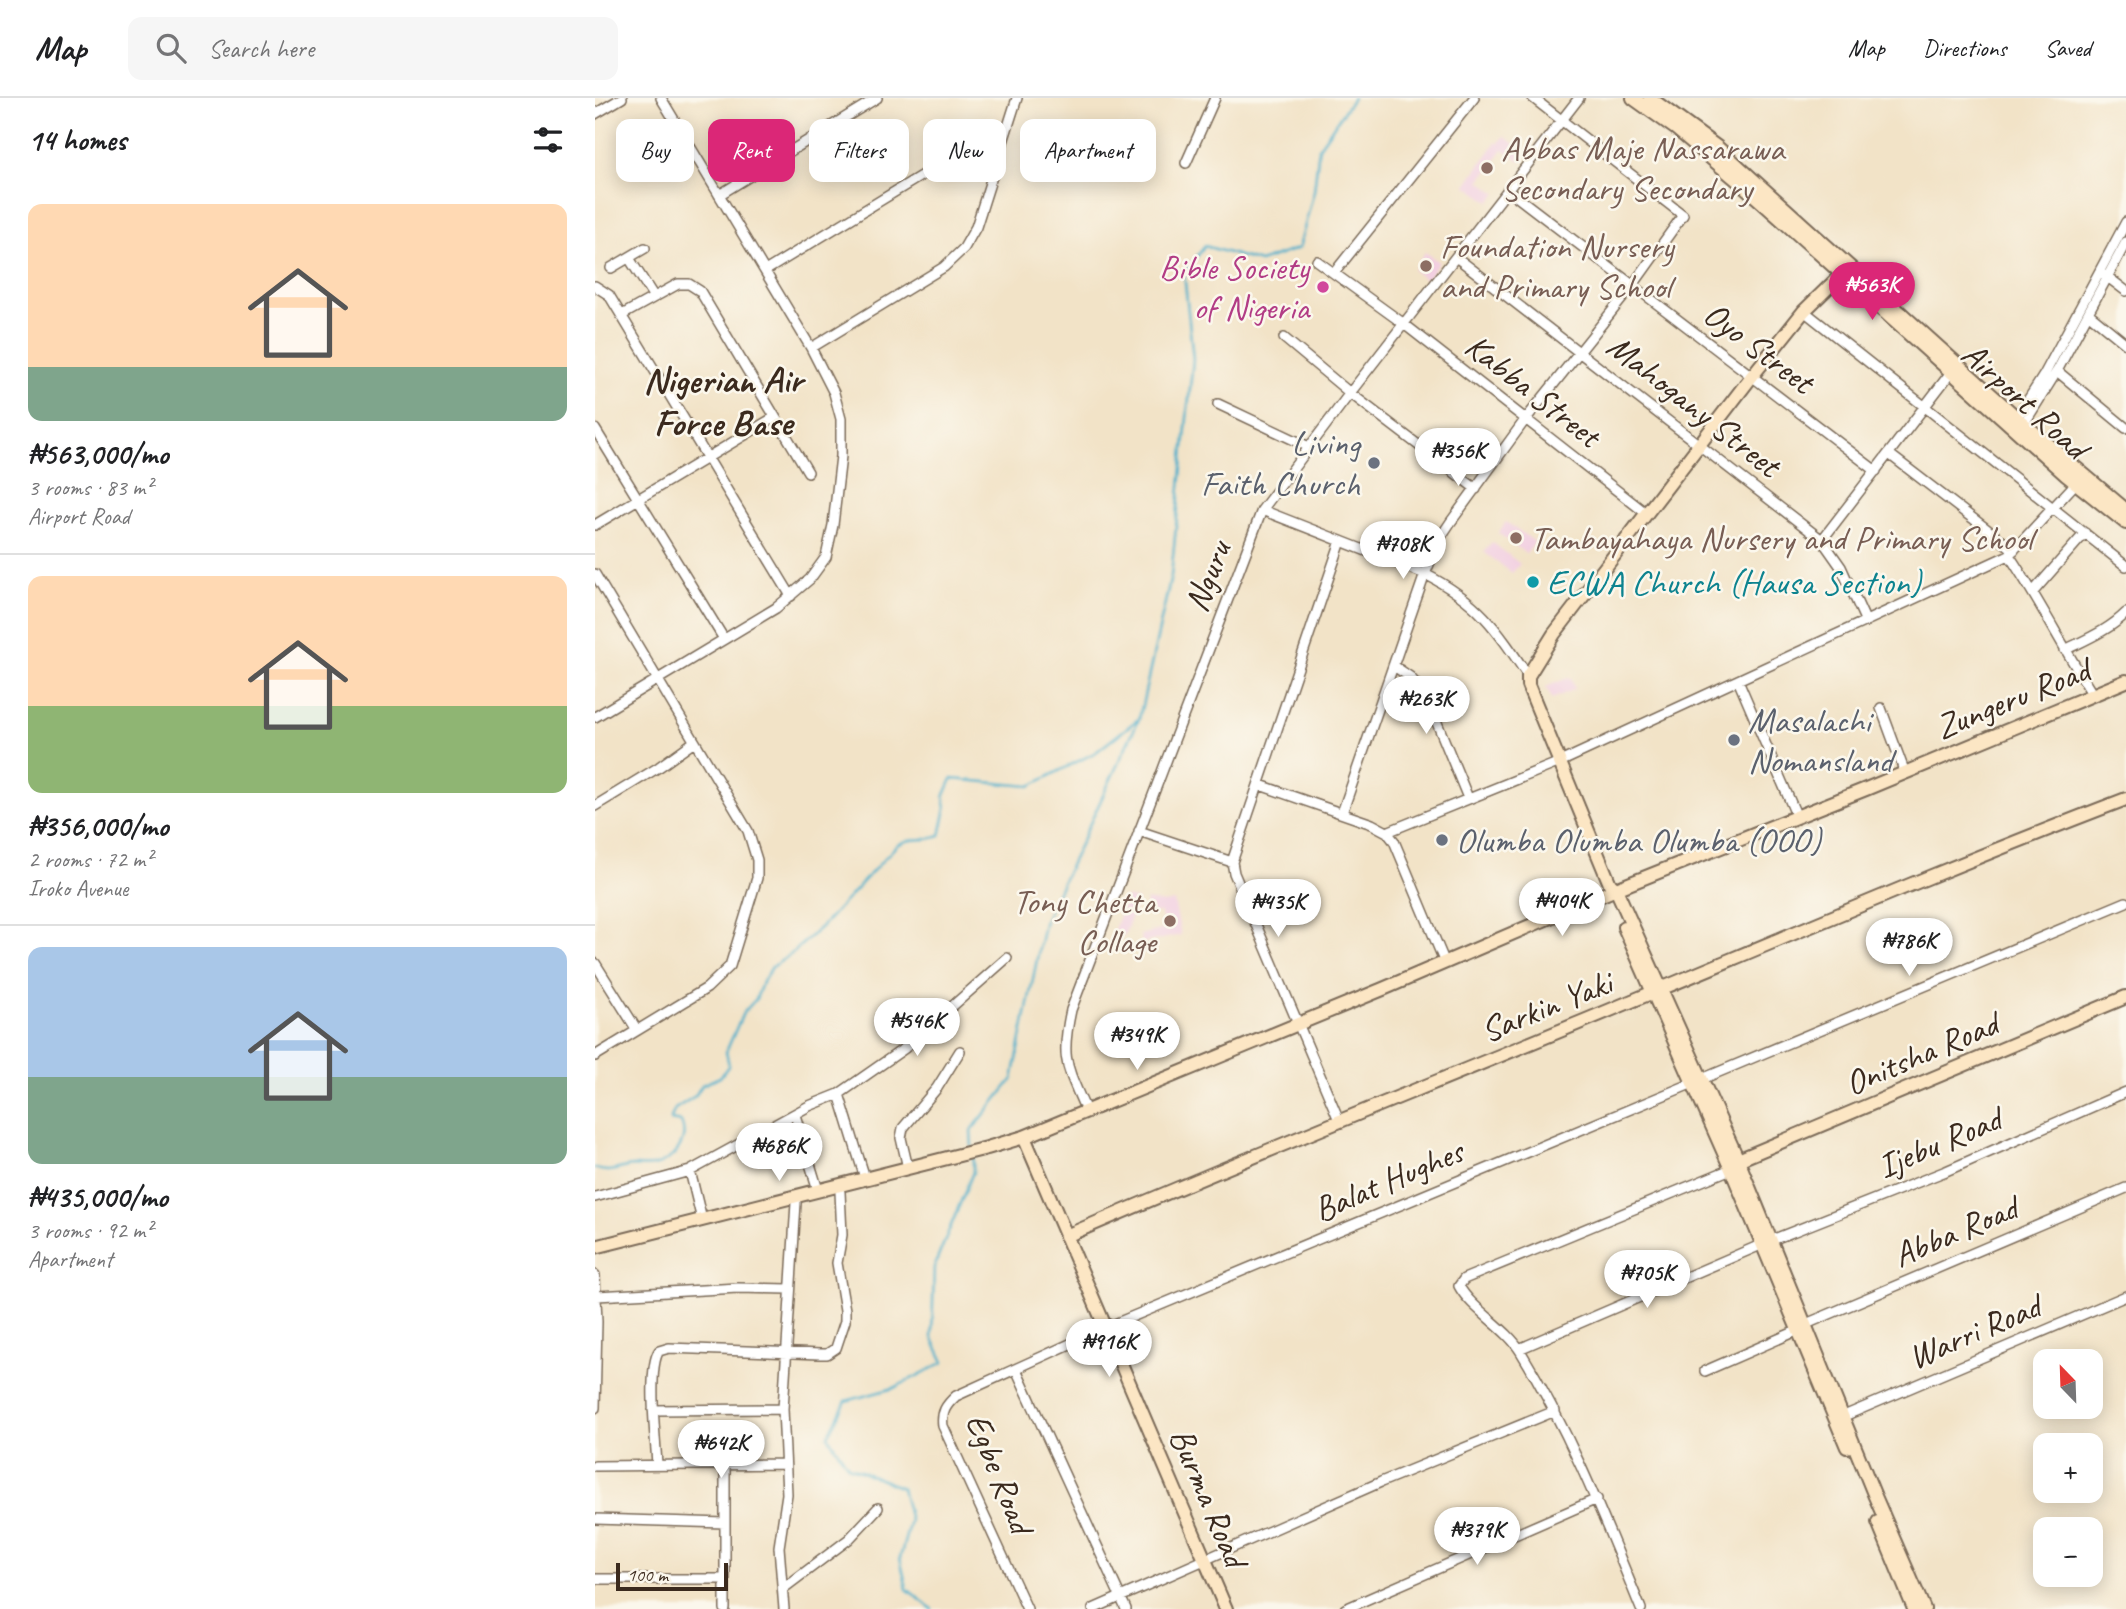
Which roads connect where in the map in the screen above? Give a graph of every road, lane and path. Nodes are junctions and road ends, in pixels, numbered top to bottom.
1 (622, 98) edge
2 (660, 98) edge
3 (877, 98) edge
4 (1017, 98) edge
5 (1215, 98) edge
6 (1473, 98) edge
7 (1533, 98) edge
8 (1579, 98) edge
9 (1633, 98) edge
10 (1650, 98) edge
11 (595, 114) edge
12 (1562, 120) junction
13 (1006, 129) edge
14 (1186, 163) dead end
15 (923, 174) edge
16 (990, 182) edge
17 (1509, 190) junction
18 (719, 195) junction
19 (2126, 222) edge
20 (2126, 242) edge
21 (645, 248) dead end
22 (1456, 257) junction
23 (629, 258) junction
24 (1317, 261) dead end
25 (611, 268) dead end
26 (765, 271) junction
27 (1334, 273) junction
28 (1842, 274) junction
29 (2104, 274) junction
30 (1633, 285) junction
31 (595, 286) edge
32 (2126, 291) edge
33 (654, 297) junction
34 (1804, 311) junction
35 (2088, 313) junction
36 (622, 315) junction
37 (1404, 324) junction
38 (1284, 338) dead end
39 (2126, 344) edge
40 (811, 348) junction
41 (1580, 351) junction
42 (1952, 371) junction
43 (2057, 371) junction
44 (1752, 376) junction
45 (1350, 393) junction
46 (1219, 404) dead end
47 (1926, 406) junction
48 (775, 417) junction
49 (1525, 420) junction
50 (2018, 425) junction
51 (2126, 428) edge
52 (595, 429) edge
53 (1699, 445) junction
54 (1309, 447) junction
55 (1889, 454) junction
56 (707, 457) junction
57 (1876, 471) junction
58 (808, 472) dead end
59 (2076, 483) junction
60 (1476, 489) junction
61 (638, 499) junction
62 (2053, 509) junction
63 (1262, 510) junction
64 (2126, 510) edge
65 (1647, 514) junction
66 (2126, 523) edge
67 (595, 525) edge
68 (2085, 533) junction
69 (1822, 540) junction
70 (1341, 541) junction
71 (2011, 553) junction
72 (2126, 566) edge
73 (595, 574) edge
74 (1425, 574) junction
75 (2033, 592) junction
76 (791, 596) junction
77 (2126, 613) edge
78 (1866, 622) junction
79 (723, 639) junction
80 (2065, 650) junction
81 (1394, 666) junction
82 (1528, 676) junction
83 (659, 678) junction
84 (1738, 680) junction
85 (2126, 681) edge
86 (2126, 689) edge
87 (2093, 695) junction
88 (1881, 708) dead end
89 (595, 717) edge
90 (694, 742) junction
91 (1560, 762) junction
92 (1905, 773) junction
93 (1260, 785) junction
94 (1468, 798) junction
95 (2126, 799) edge
96 (595, 806) edge
97 (1342, 813) junction
98 (1797, 817) junction
99 (1139, 831) junction
100 (1387, 832) junction
101 (1233, 862) junction
102 (1613, 892) junction
103 (2126, 902) edge
104 (1007, 958) dead end
105 (595, 963) edge
106 (1445, 963) junction
107 (1657, 991) junction
108 (2126, 997) edge
109 (1299, 1027) junction
110 (636, 1030) junction
111 (960, 1051) dead end
112 (595, 1056) edge
113 (1697, 1081) junction
114 (2126, 1092) edge
115 (839, 1094) junction
116 (1086, 1111) junction
117 (795, 1115) junction
118 (1339, 1120) junction
119 (1026, 1140) junction
120 (970, 1154) junction
121 (1735, 1164) junction
122 (908, 1168) junction
123 (690, 1171) junction
124 (865, 1178) junction
125 (2126, 1188) edge
126 (818, 1190) junction
127 (841, 1192) junction
128 (595, 1197) edge
129 (796, 1203) junction
130 (702, 1220) junction
131 (1066, 1236) junction
132 (1768, 1242) junction
133 (595, 1247) edge
134 (595, 1254) edge
135 (595, 1275) edge
136 (789, 1289) junction
137 (597, 1296) edge
138 (2126, 1296) edge
139 (1803, 1327) junction
140 (1105, 1328) junction
141 (1519, 1349) junction
142 (788, 1351) junction
143 (1016, 1369) junction
144 (1705, 1371) dead end
145 (595, 1408) edge
146 (783, 1409) junction
147 (653, 1410) junction
148 (1555, 1411) junction
149 (1844, 1416) junction
150 (785, 1464) junction
151 (657, 1465) junction
152 (725, 1465) junction
153 (595, 1466) edge
154 (1597, 1499) junction
155 (878, 1508) dead end
156 (595, 1519) edge
157 (725, 1523) junction
158 (1893, 1548) junction
159 (1205, 1558) junction
160 (725, 1578) junction
161 (595, 1579) edge
162 (783, 1588) junction
163 (1120, 1597) junction
164 (725, 1609) edge
165 (784, 1609) edge
166 (1027, 1609) edge
167 (1093, 1609) edge
168 (1126, 1609) edge
169 (1226, 1609) edge
170 (1345, 1609) edge
171 (1641, 1609) edge
172 (1914, 1609) edge
173 (1924, 1609) edge

1 - 11 street
2 - 18 street
3 - 18 street
4 - 13 street
5 - 14 street
6 - 27 street
7 - 12 street
8 - 12 street, Nguru
9 - 28 street, Airport Road
10 - 50 street, Airport Road
12 - 17 street, Nguru
12 - 30 street
15 - 26 street
16 - 40 street
17 - 22 street, Nguru
17 - 30 street, Oyo Street
18 - 26 street
19 - 29 street
20 - 29 street
21 - 23 street
22 - 37 street, Nguru
22 - 41 street, Mahogany Street
23 - 25 street
23 - 33 street
24 - 27 street, Kabba Street
26 - 40 street
27 - 37 street, Kabba Street
28 - 34 street
28 - 42 street, Airport Road
29 - 32 street
29 - 35 street
29 - 50 street
30 - 41 street
30 - 44 street, Oyo Street
31 - 36 street
33 - 36 street
33 - 48 street
34 - 44 street
34 - 47 street
35 - 39 street
35 - 43 street
36 - 56 street
37 - 45 street, Nguru
37 - 49 street, Kabba Street
38 - 45 street
40 - 76 street
41 - 49 street
41 - 53 street, Mahogany Street
42 - 47 street
42 - 50 street, Airport Road
43 - 50 street
43 - 51 street
44 - 53 street
44 - 57 street, Oyo Street
45 - 54 street, Nguru
45 - 60 street
46 - 54 street
47 - 55 street
47 - 62 street
48 - 56 street
48 - 58 street
49 - 60 street
49 - 65 street, Kabba Street
50 - 59 street, Airport Road
50 - 64 street, Airport Road
52 - 61 street
53 - 65 street
53 - 69 street, Mahogany Street
54 - 63 street, Nguru
55 - 57 street
55 - 71 street
56 - 61 street
56 - 76 street
57 - 69 street
59 - 62 street
59 - 66 street, Airport Road
60 - 74 street
61 - 67 street
61 - 79 street
62 - 68 street
62 - 71 street
63 - 70 street
63 - 99 street, Nguru
65 - 82 street
68 - 72 street
68 - 75 street
69 - 78 street, Mahogany Street
70 - 74 street
70 - 93 street
71 - 75 street
71 - 78 street
73 - 83 street
74 - 81 street
74 - 82 street
75 - 80 street
76 - 79 street
77 - 80 street
78 - 84 street
79 - 83 street
80 - 87 street
81 - 94 street
81 - 97 street
82 - 91 street
83 - 89 street
83 - 90 street
84 - 91 street
84 - 98 street
85 - 87 street, Zungeru Road
86 - 102 street
87 - 92 street, Zungeru Road
88 - 92 street
90 - 96 street
90 - 110 street
91 - 94 street
91 - 102 street
92 - 98 street, Zungeru Road
93 - 97 street
93 - 101 street
94 - 100 street
95 - 107 street, Sarkin Yaki
97 - 100 street
98 - 102 street, Zungeru Road
99 - 101 street
99 - 116 street, Nguru
100 - 106 street
101 - 109 street
102 - 106 street, Zungeru Road
102 - 107 street
102 - 109 street
103 - 113 street, Balat Hughes
104 - 115 street
105 - 110 street
106 - 109 street, Zungeru Road
107 - 113 street
107 - 118 street, Sarkin Yaki
108 - 121 street, Onitsha Road
109 - 116 street, Zungeru Road
109 - 118 street
109 - 119 street
110 - 112 street
111 - 122 street
113 - 121 street
113 - 140 street, Balat Hughes
114 - 132 street, Ijebu Road
115 - 117 street
115 - 124 street
116 - 119 street, Zungeru Road
117 - 123 street
117 - 126 street
118 - 131 street, Sarkin Yaki
119 - 120 street, Zungeru Road
119 - 131 street, Burma Road
120 - 122 street
120 - 127 street
121 - 132 street
121 - 141 street, Onitsha Road
122 - 124 street
123 - 128 street
123 - 130 street
124 - 126 street
125 - 139 street, Abba Road
126 - 130 street
127 - 129 street
127 - 142 street
129 - 134 street
129 - 136 street
130 - 133 street
131 - 140 street, Burma Road
132 - 139 street
132 - 141 street, Ijebu Road
135 - 137 street
136 - 137 street
136 - 142 street
137 - 145 street
138 - 149 street, Warri Road
139 - 144 street, Abba Road
139 - 149 street
139 - 158 street
140 - 143 street, Egbe Road
140 - 159 street, Burma Road
141 - 148 street
142 - 146 street
142 - 147 street
143 - 163 street
143 - 166 street, Egbe Road
146 - 147 street
146 - 150 street
147 - 151 street
148 - 154 street
148 - 159 street
149 - 158 street
150 - 152 street
150 - 162 street
151 - 152 street
151 - 153 street
152 - 157 street
154 - 170 street
154 - 171 street
155 - 162 street
156 - 157 street
157 - 160 street
158 - 172 street
158 - 173 street
159 - 163 street
159 - 169 street, Burma Road
160 - 161 street
160 - 164 street
162 - 165 street
163 - 167 street
163 - 168 street

